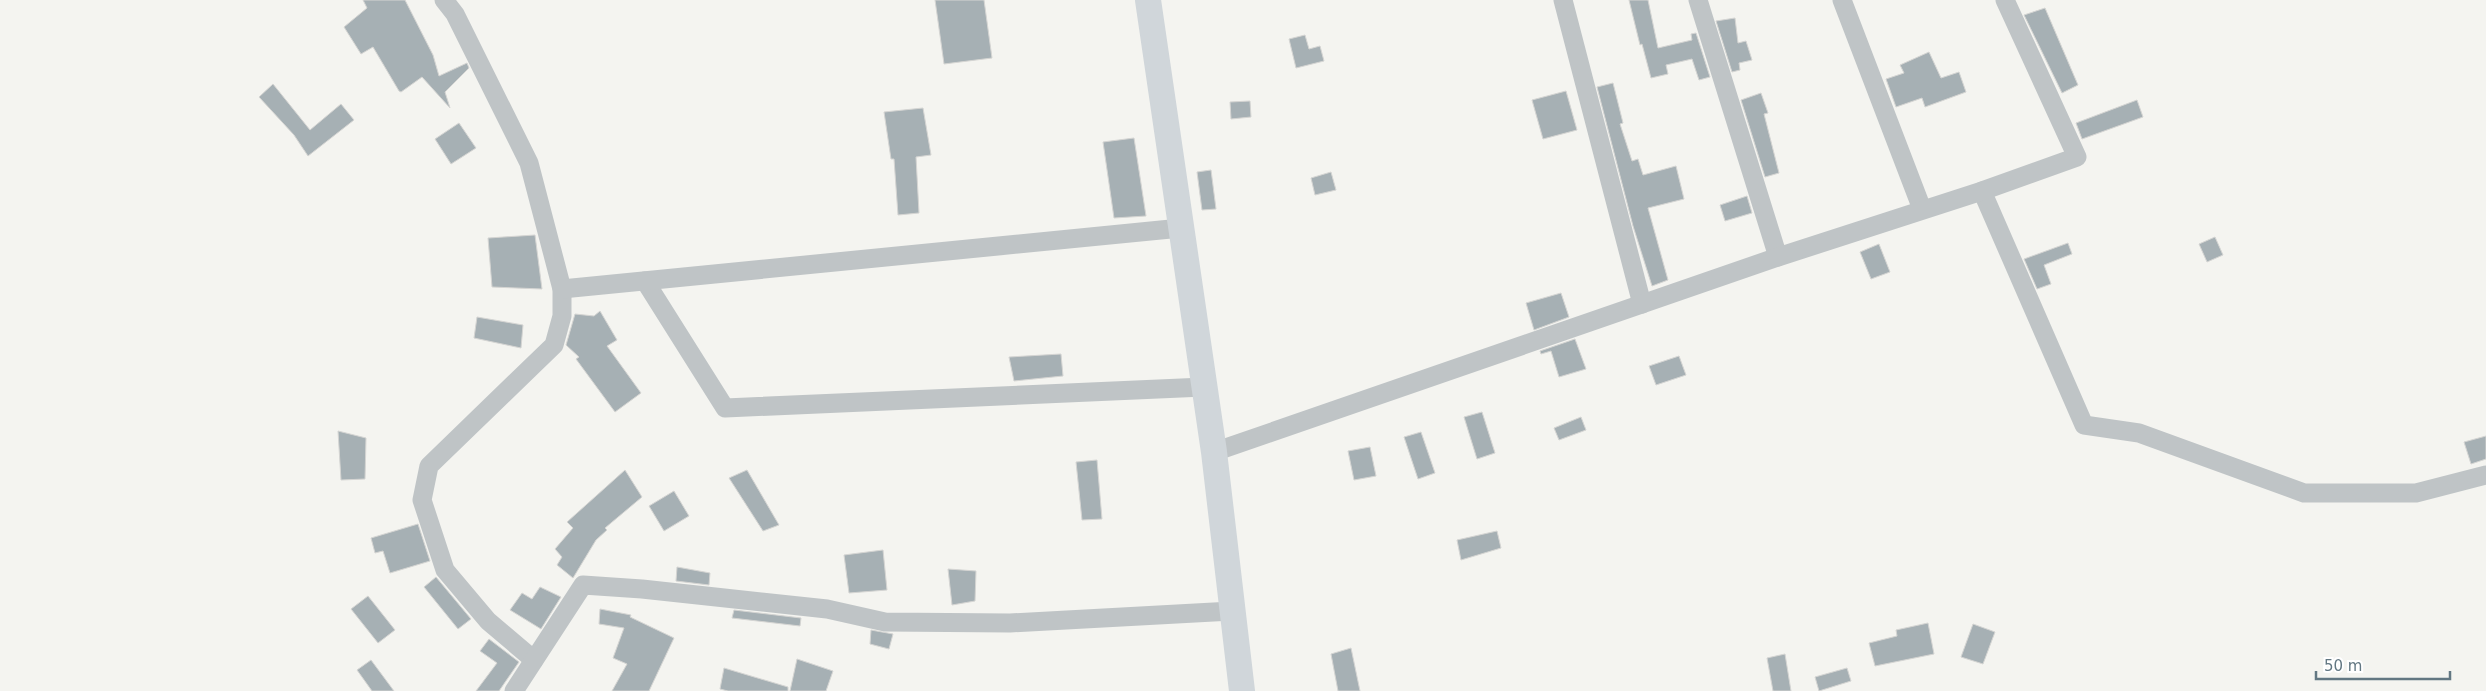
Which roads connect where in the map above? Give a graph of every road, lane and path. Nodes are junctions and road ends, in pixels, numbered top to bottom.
1 (444, 0) edge
2 (1148, 0) edge
3 (1563, 0) edge
4 (1698, 0) edge
5 (1842, 0) edge
6 (2005, 0) edge
7 (1982, 191) junction
8 (1922, 209) junction
9 (1181, 228) junction
10 (1778, 257) junction
11 (645, 281) junction
12 (562, 289) junction
13 (1642, 304) junction
14 (1204, 387) junction
15 (1214, 452) junction
16 (2486, 475) edge
17 (1232, 611) junction
18 (534, 660) junction
19 (514, 691) edge
20 (1242, 691) edge

1 - 12 street
2 - 9 main road
3 - 13 street
4 - 10 street
5 - 8 street
6 - 7 street
7 - 8 street
7 - 16 street
8 - 10 street
9 - 11 street
9 - 14 main road
10 - 13 street
11 - 12 street
11 - 14 street
12 - 18 street
13 - 15 street
14 - 15 main road
15 - 17 main road
17 - 18 street
17 - 20 main road
18 - 19 street

